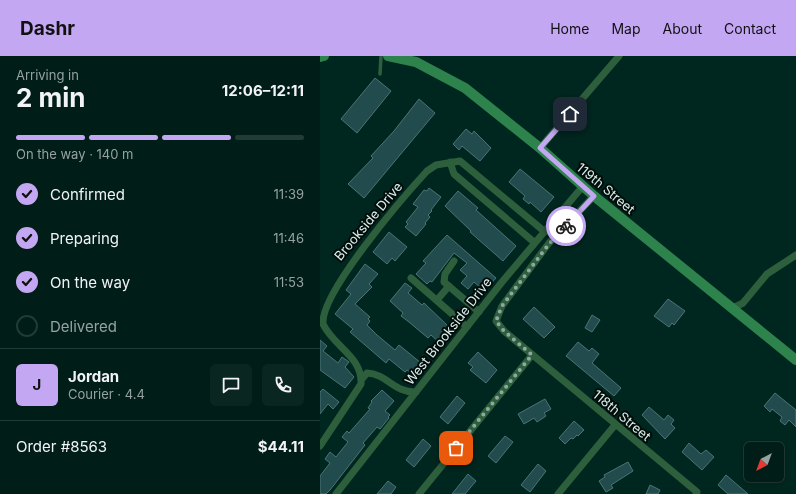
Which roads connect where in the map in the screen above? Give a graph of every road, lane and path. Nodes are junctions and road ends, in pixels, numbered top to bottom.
1 (324, 56) edge
2 (381, 56) edge
3 (388, 56) edge
4 (619, 56) edge
5 (320, 57) edge
6 (403, 58) edge
7 (380, 74) dead end
8 (540, 148) junction
9 (450, 162) junction
10 (583, 186) junction
11 (594, 196) junction
12 (544, 232) junction
13 (535, 243) junction
14 (796, 255) edge
15 (454, 261) dead end
16 (411, 278) dead end
17 (449, 286) junction
18 (437, 300) junction
19 (733, 308) junction
20 (479, 312) junction
21 (467, 327) junction
22 (532, 355) junction
23 (796, 360) edge
24 (362, 379) junction
25 (416, 392) junction
26 (615, 425) junction
27 (320, 446) edge
28 (697, 493) edge
29 (336, 494) edge
30 (419, 494) edge
31 (558, 494) edge

1 - 5 street
2 - 7 lane
3 - 6 street, 119th Street
4 - 8 street
6 - 8 street, 119th Street
8 - 10 street, 119th Street
9 - 12 street
9 - 13 street
9 - 24 street, Brookside Drive
10 - 11 street, 119th Street
10 - 12 street, West Brookside Drive
11 - 19 street, 119th Street
11 - 22 street, 118th Street
12 - 13 street, West Brookside Drive
13 - 20 street, West Brookside Drive
14 - 19 street
15 - 17 street
16 - 18 street
17 - 18 street
17 - 20 street
18 - 21 street
19 - 23 street, 119th Street
20 - 21 street, West Brookside Drive
21 - 25 street, West Brookside Drive
22 - 26 street, 118th Street
22 - 30 street
24 - 25 street
24 - 27 street
25 - 29 street, West Brookside Drive
26 - 28 street, 118th Street
26 - 31 street

